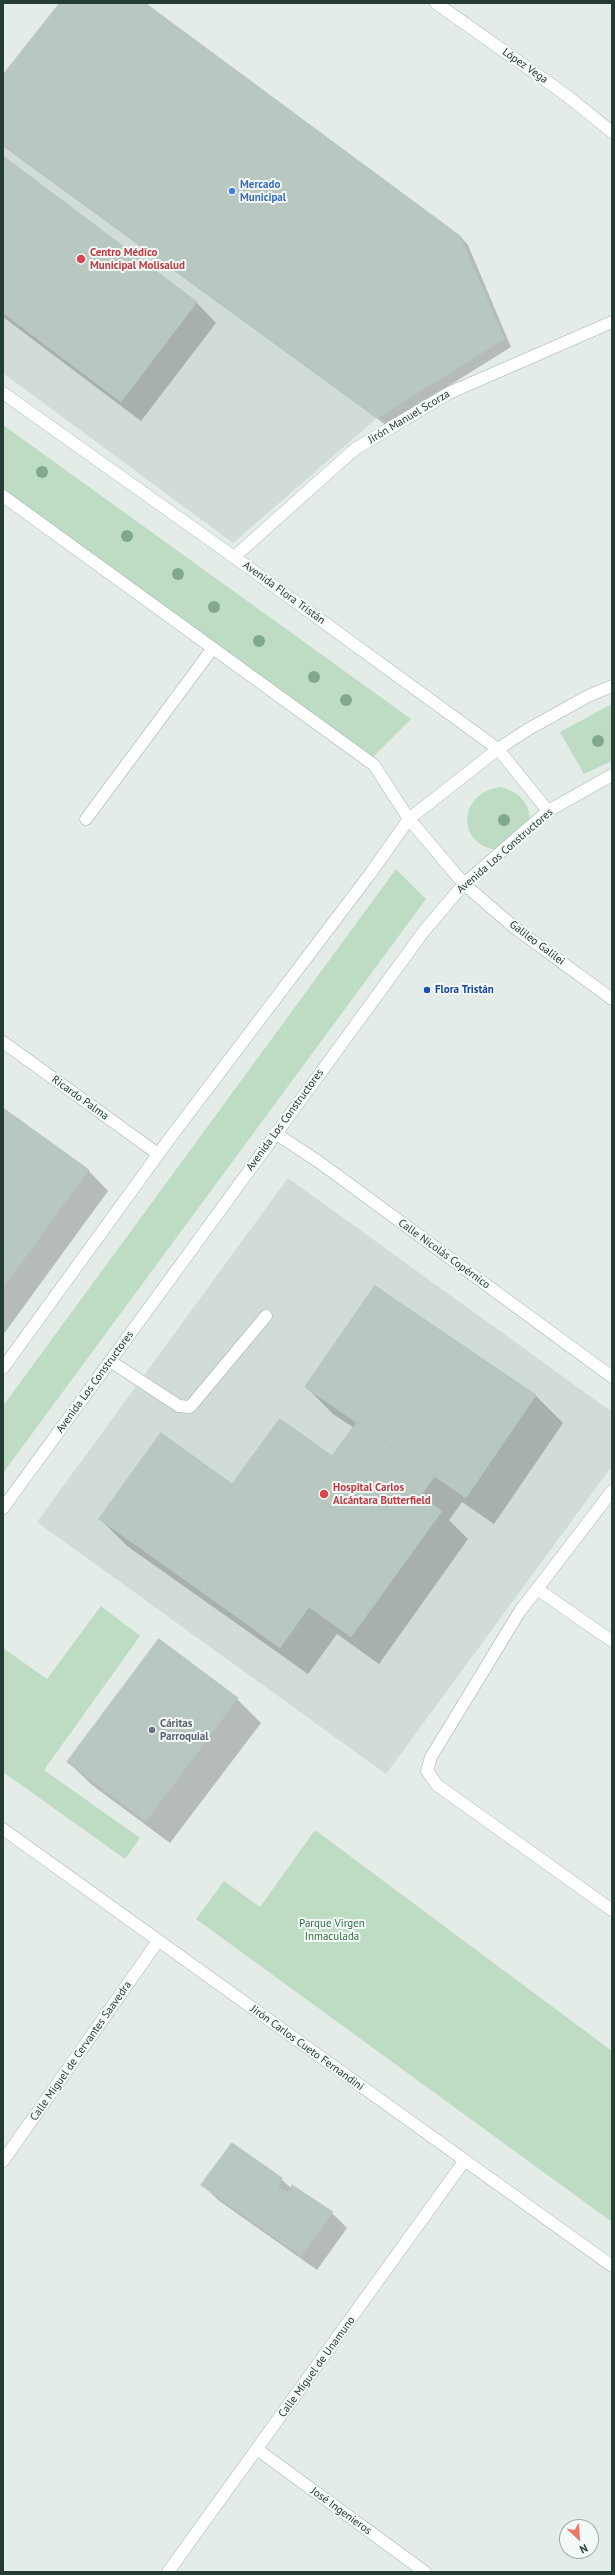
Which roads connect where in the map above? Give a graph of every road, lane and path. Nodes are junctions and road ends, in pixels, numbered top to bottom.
1 (436, 3) edge
2 (612, 132) edge
3 (612, 322) edge
4 (3, 393) edge
5 (3, 496) edge
6 (234, 557) junction
7 (213, 648) junction
8 (612, 686) edge
9 (498, 749) junction
10 (612, 775) edge
11 (548, 811) junction
12 (86, 819) dead end
13 (409, 819) junction
14 (464, 884) junction
15 (612, 999) edge
16 (3, 1042) edge
17 (275, 1134) junction
18 (158, 1154) junction
19 (266, 1316) dead end
20 (110, 1361) junction
21 (3, 1368) edge
22 (612, 1377) edge
23 (612, 1491) edge
24 (3, 1508) edge
25 (537, 1589) junction
26 (612, 1641) edge
27 (3, 1829) edge
28 (612, 1910) edge
29 (158, 1940) junction
30 (465, 2160) junction
31 (3, 2161) edge
32 (612, 2266) edge
33 (258, 2450) junction
34 (168, 2572) edge
35 (425, 2572) edge

1 - 2 street, López Vega
3 - 6 street, Jirón Manuel Scorza
4 - 6 street, Avenida Flora Tristán
5 - 7 street
6 - 9 street, Avenida Flora Tristán
7 - 12 street
7 - 13 street
8 - 9 street
9 - 11 street, Avenida Flora Tristán
9 - 13 street
10 - 11 street, Avenida Los Constructores
11 - 14 street, Avenida Los Constructores
13 - 14 street
13 - 18 street
14 - 15 street, Galileo Galilei
14 - 17 street, Avenida Los Constructores
16 - 18 street, Ricardo Palma
17 - 20 street, Avenida Los Constructores
17 - 22 street, Calle Nicolás Copérnico
18 - 21 street
19 - 20 street
20 - 24 street, Avenida Los Constructores
23 - 25 street
25 - 26 street
25 - 28 street
27 - 29 street, Jirón Carlos Cueto Fernandini
29 - 30 street, Jirón Carlos Cueto Fernandini
29 - 31 street, Calle Miguel de Cervantes Saavedra
30 - 32 street, Jirón Carlos Cueto Fernandini
30 - 33 street, Calle Miguel de Unamuno
33 - 34 street, Calle Miguel de Unamuno
33 - 35 street, José Ingenieros

